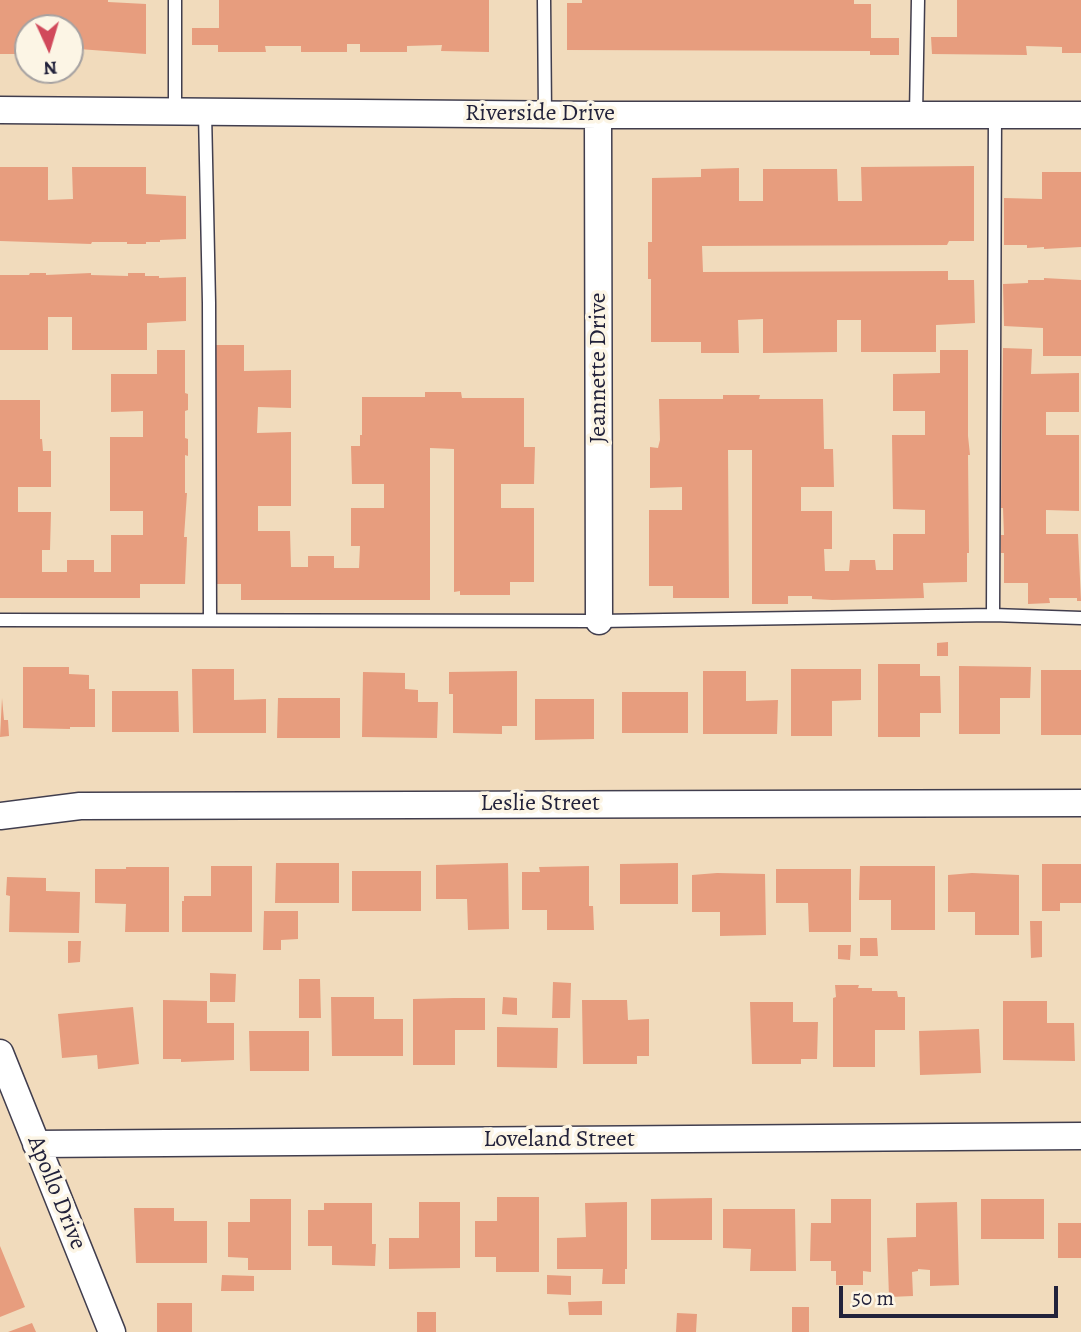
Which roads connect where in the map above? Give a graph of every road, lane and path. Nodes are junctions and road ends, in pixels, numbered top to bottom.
1 (175, 0) edge
2 (544, 0) edge
3 (918, 0) edge
4 (0, 110) edge
5 (175, 111) junction
6 (205, 112) junction
7 (545, 114) junction
8 (598, 115) junction
9 (916, 115) junction
10 (995, 115) junction
11 (1081, 115) edge
12 (993, 615) junction
13 (1081, 618) edge
14 (209, 619) junction
15 (0, 620) edge
16 (599, 621) junction
17 (1081, 803) edge
18 (0, 816) edge
19 (0, 1053) edge
20 (1081, 1136) edge
21 (36, 1144) junction
22 (112, 1332) edge

1 - 5 lane
2 - 7 lane
3 - 9 lane
4 - 5 street, Riverside Drive
5 - 6 street, Riverside Drive
6 - 7 street, Riverside Drive
6 - 14 lane
7 - 8 street, Riverside Drive
8 - 9 street, Riverside Drive
8 - 16 street, Jeannette Drive
9 - 10 street, Riverside Drive
10 - 11 street, Riverside Drive
10 - 12 lane
12 - 13 lane
12 - 16 lane
14 - 15 lane
14 - 16 lane
17 - 18 street, Leslie Street
19 - 21 street, Apollo Drive
20 - 21 street, Loveland Street
21 - 22 street, Apollo Drive

